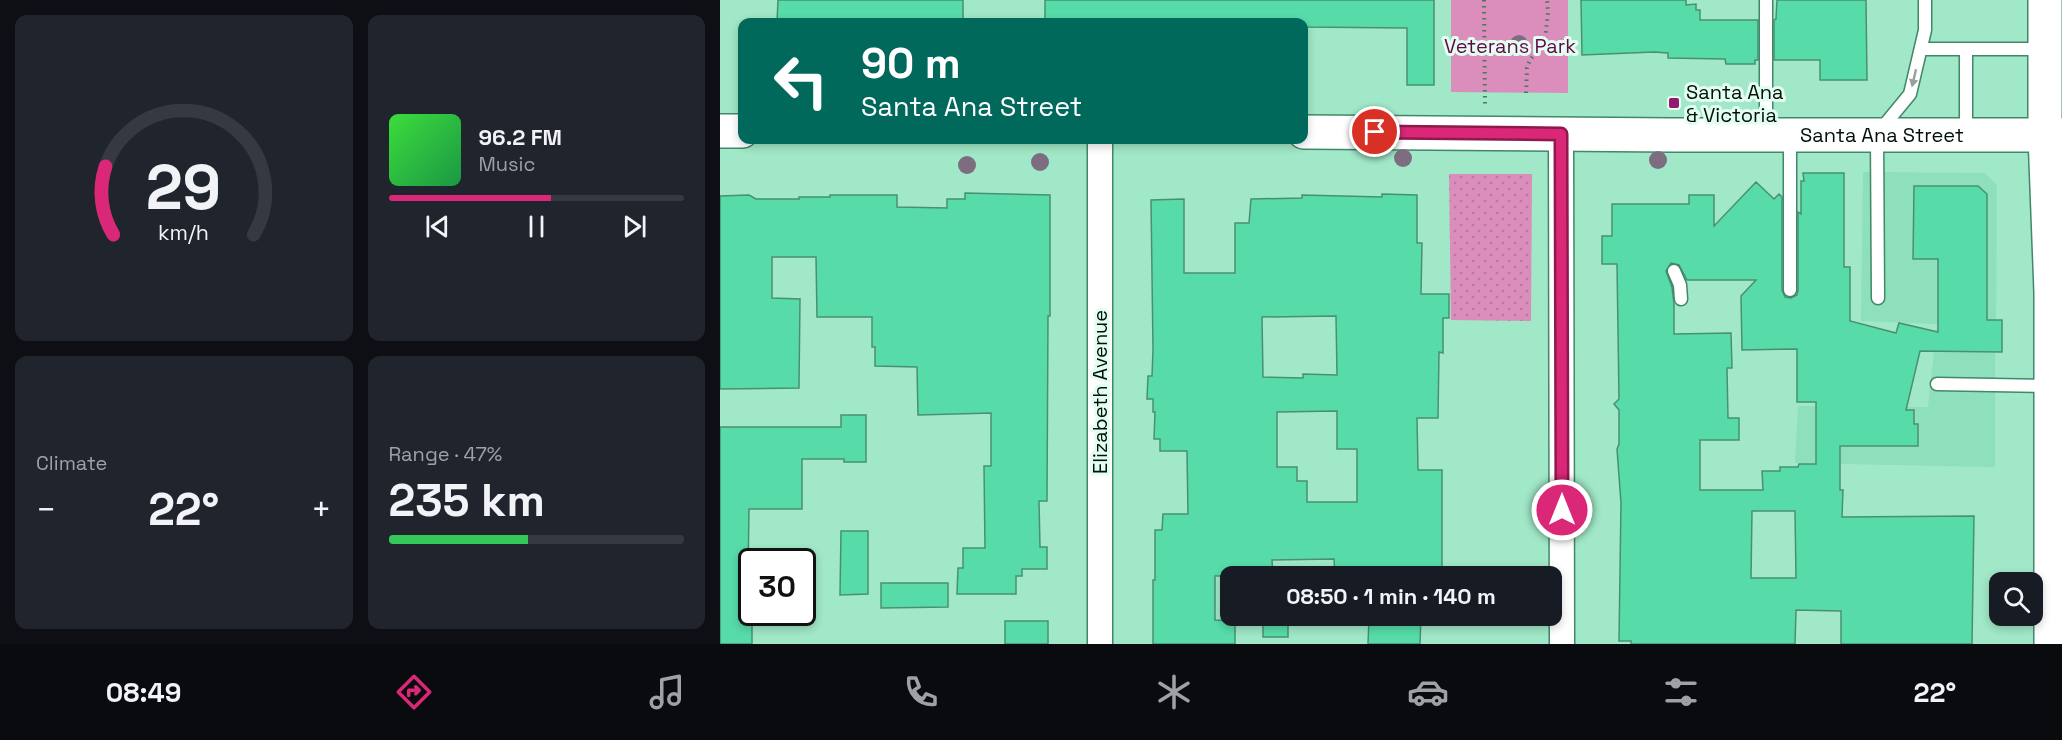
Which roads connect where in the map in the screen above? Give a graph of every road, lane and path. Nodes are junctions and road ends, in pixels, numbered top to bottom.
1 (1484, 0) edge
2 (1547, 0) edge
3 (1766, 0) edge
4 (1925, 0) edge
5 (2046, 0) edge
6 (1920, 49) junction
7 (1966, 49) junction
8 (2045, 49) junction
9 (1526, 93) dead end
10 (720, 131) edge
11 (738, 131) edge
12 (1308, 132) edge
13 (1485, 133) junction
14 (1561, 134) junction
15 (1877, 134) junction
16 (1966, 134) junction
17 (1778, 135) junction
18 (2054, 135) edge
19 (1100, 144) edge
20 (1674, 271) dead end
21 (1790, 290) dead end
22 (2056, 292) edge
23 (1878, 298) dead end
24 (1681, 299) dead end
25 (1936, 384) dead end
26 (2051, 386) junction
27 (2056, 467) edge
28 (1100, 644) edge
29 (1562, 644) edge
30 (2051, 644) edge

1 - 13 path
2 - 9 path
3 - 17 lane
4 - 6 lane
5 - 8 street
6 - 7 lane
6 -> 15 lane
7 - 8 lane
7 - 16 lane
8 - 18 street
10 - 11 street
12 - 13 street, Santa Ana Street
13 - 14 street, Santa Ana Street
14 - 17 street, Santa Ana Street
14 - 29 street
15 - 16 street, Santa Ana Street
15 - 17 street, Santa Ana Street
15 - 23 lane
16 - 18 street, Santa Ana Street
17 - 21 lane
18 - 22 street
19 - 28 street, Elizabeth Avenue
20 - 24 lane
22 - 26 street
25 - 26 lane
26 - 27 street
27 - 30 street

